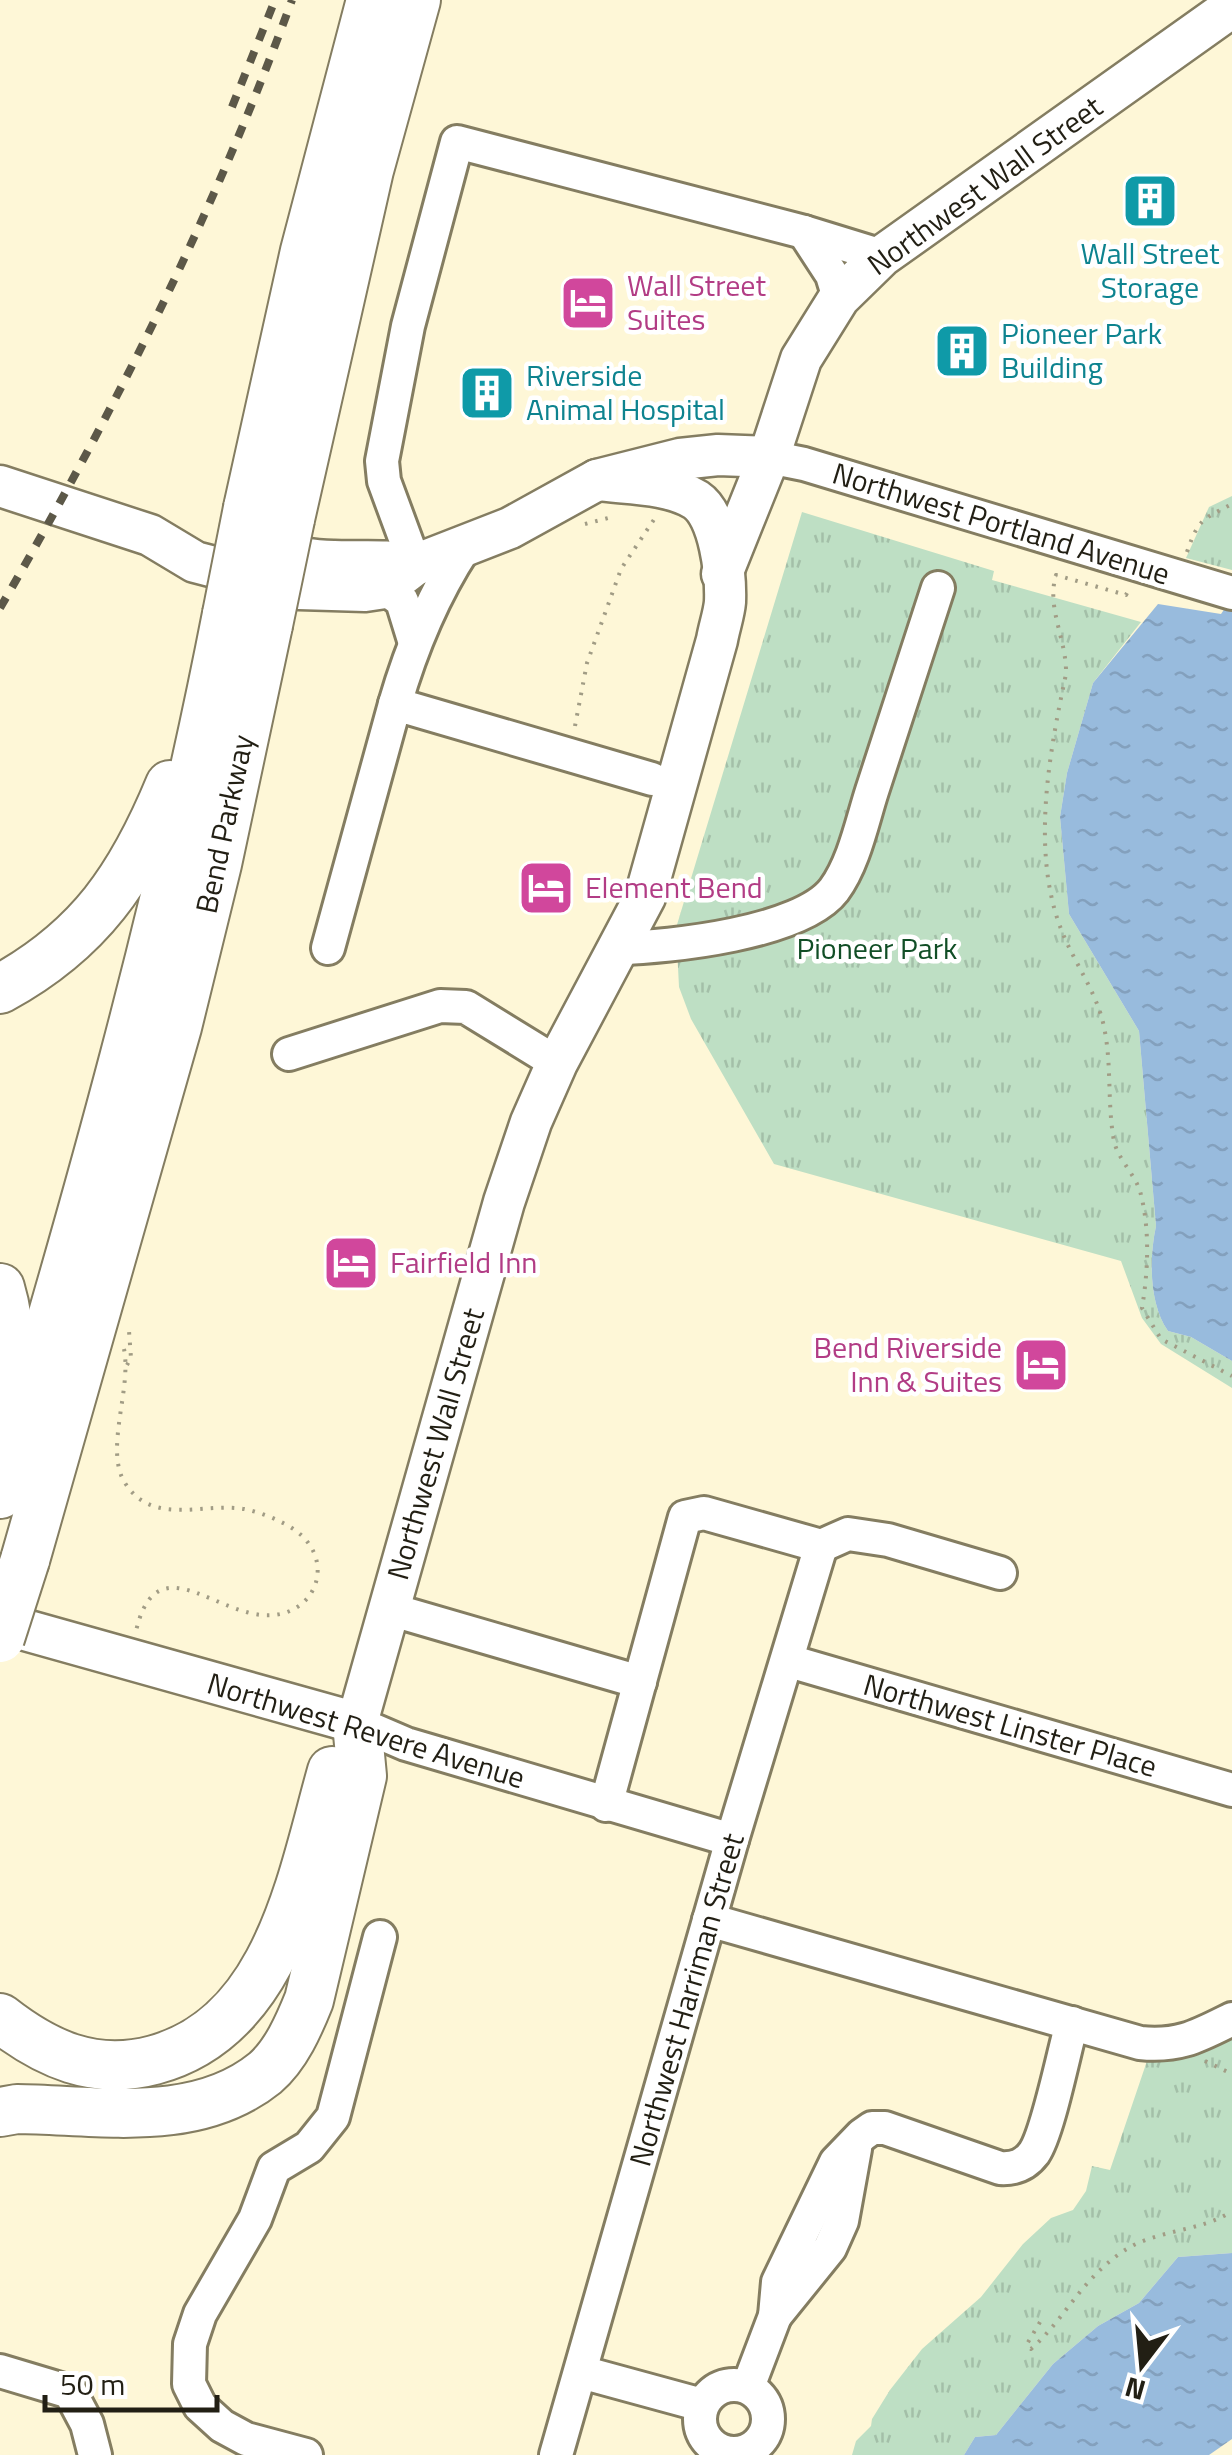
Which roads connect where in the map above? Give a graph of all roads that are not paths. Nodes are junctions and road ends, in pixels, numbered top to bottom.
1 (370, 0) edge
2 (416, 0) edge
3 (1232, 7) edge
4 (804, 232) junction
5 (882, 256) junction
6 (839, 298) junction
7 (769, 457) junction
8 (598, 480) junction
9 (0, 486) edge
10 (464, 548) junction
11 (261, 566) junction
12 (722, 574) junction
13 (400, 576) junction
14 (1209, 587) edge
15 (938, 588) dead end
16 (414, 640) junction
17 (214, 680) junction
18 (395, 704) junction
19 (652, 779) junction
20 (653, 868) junction
21 (328, 948) dead end
22 (618, 948) junction
23 (0, 988) edge
24 (288, 1054) dead end
25 (557, 1063) junction
26 (0, 1288) edge
27 (0, 1422) edge
28 (0, 1494) edge
29 (822, 1546) junction
30 (1000, 1572) dead end
31 (389, 1609) junction
32 (0, 1623) edge
33 (0, 1638) edge
34 (789, 1661) junction
35 (640, 1682) junction
36 (357, 1724) junction
37 (1232, 1790) edge
38 (606, 1804) junction
39 (732, 1840) junction
40 (709, 1920) junction
41 (380, 1937) dead end
42 (0, 2018) edge
43 (1232, 2019) edge
44 (1072, 2023) junction
45 (0, 2112) edge
46 (0, 2371) edge
47 (581, 2372) junction
48 (748, 2387) junction
49 (702, 2405) junction
50 (720, 2453) edge
51 (95, 2455) edge
52 (306, 2455) edge
53 (556, 2455) edge

1 - 11 highway, Bend Parkway
2 - 11 highway, Bend Parkway
3 - 5 main road, Northwest Wall Street
4 - 5 street
4 - 6 street
4 - 13 street
5 - 6 main road, Northwest Wall Street
6 - 7 main road, Northwest Wall Street
7 - 8 main road
7 - 12 main road, Northwest Wall Street
7 - 14 street, Northwest Portland Avenue
8 - 10 main road
8 - 12 main road
9 - 11 main road
10 - 13 main road
10 - 16 street
11 - 13 main road
11 - 17 highway, Bend Parkway
11 - 33 highway, Bend Parkway, bridge
12 - 19 main road, Northwest Wall Street
12 - 20 main road, Northwest Wall Street
13 - 16 street
15 - 22 street
16 - 18 street
17 - 23 highway
17 - 28 highway, Bend Parkway
18 - 19 street
18 - 21 street
19 - 20 main road
19 - 22 main road, Northwest Wall Street
20 - 22 main road, Northwest Wall Street
22 - 25 main road, Northwest Wall Street
24 - 25 street
25 - 31 main road, Northwest Wall Street
26 - 27 highway
29 - 30 street
29 - 34 street, Northwest Harriman Street
29 - 35 street
31 - 35 street
31 - 36 main road, Northwest Wall Street
32 - 36 main road, Northwest Revere Avenue
34 - 37 street, Northwest Linster Place
34 - 39 street, Northwest Harriman Street
35 - 38 street
36 - 38 street, Northwest Revere Avenue
36 - 42 highway
36 - 45 highway
38 - 39 street, Northwest Revere Avenue
39 - 40 street, Northwest Harriman Street
40 - 44 street
40 - 47 street, Northwest Harriman Street
41 - 52 street
43 - 44 street
44 - 48 street
46 - 51 street
47 - 49 street
47 - 53 street, Northwest Harriman Street
48 - 49 street
48 - 50 street
49 - 50 street

